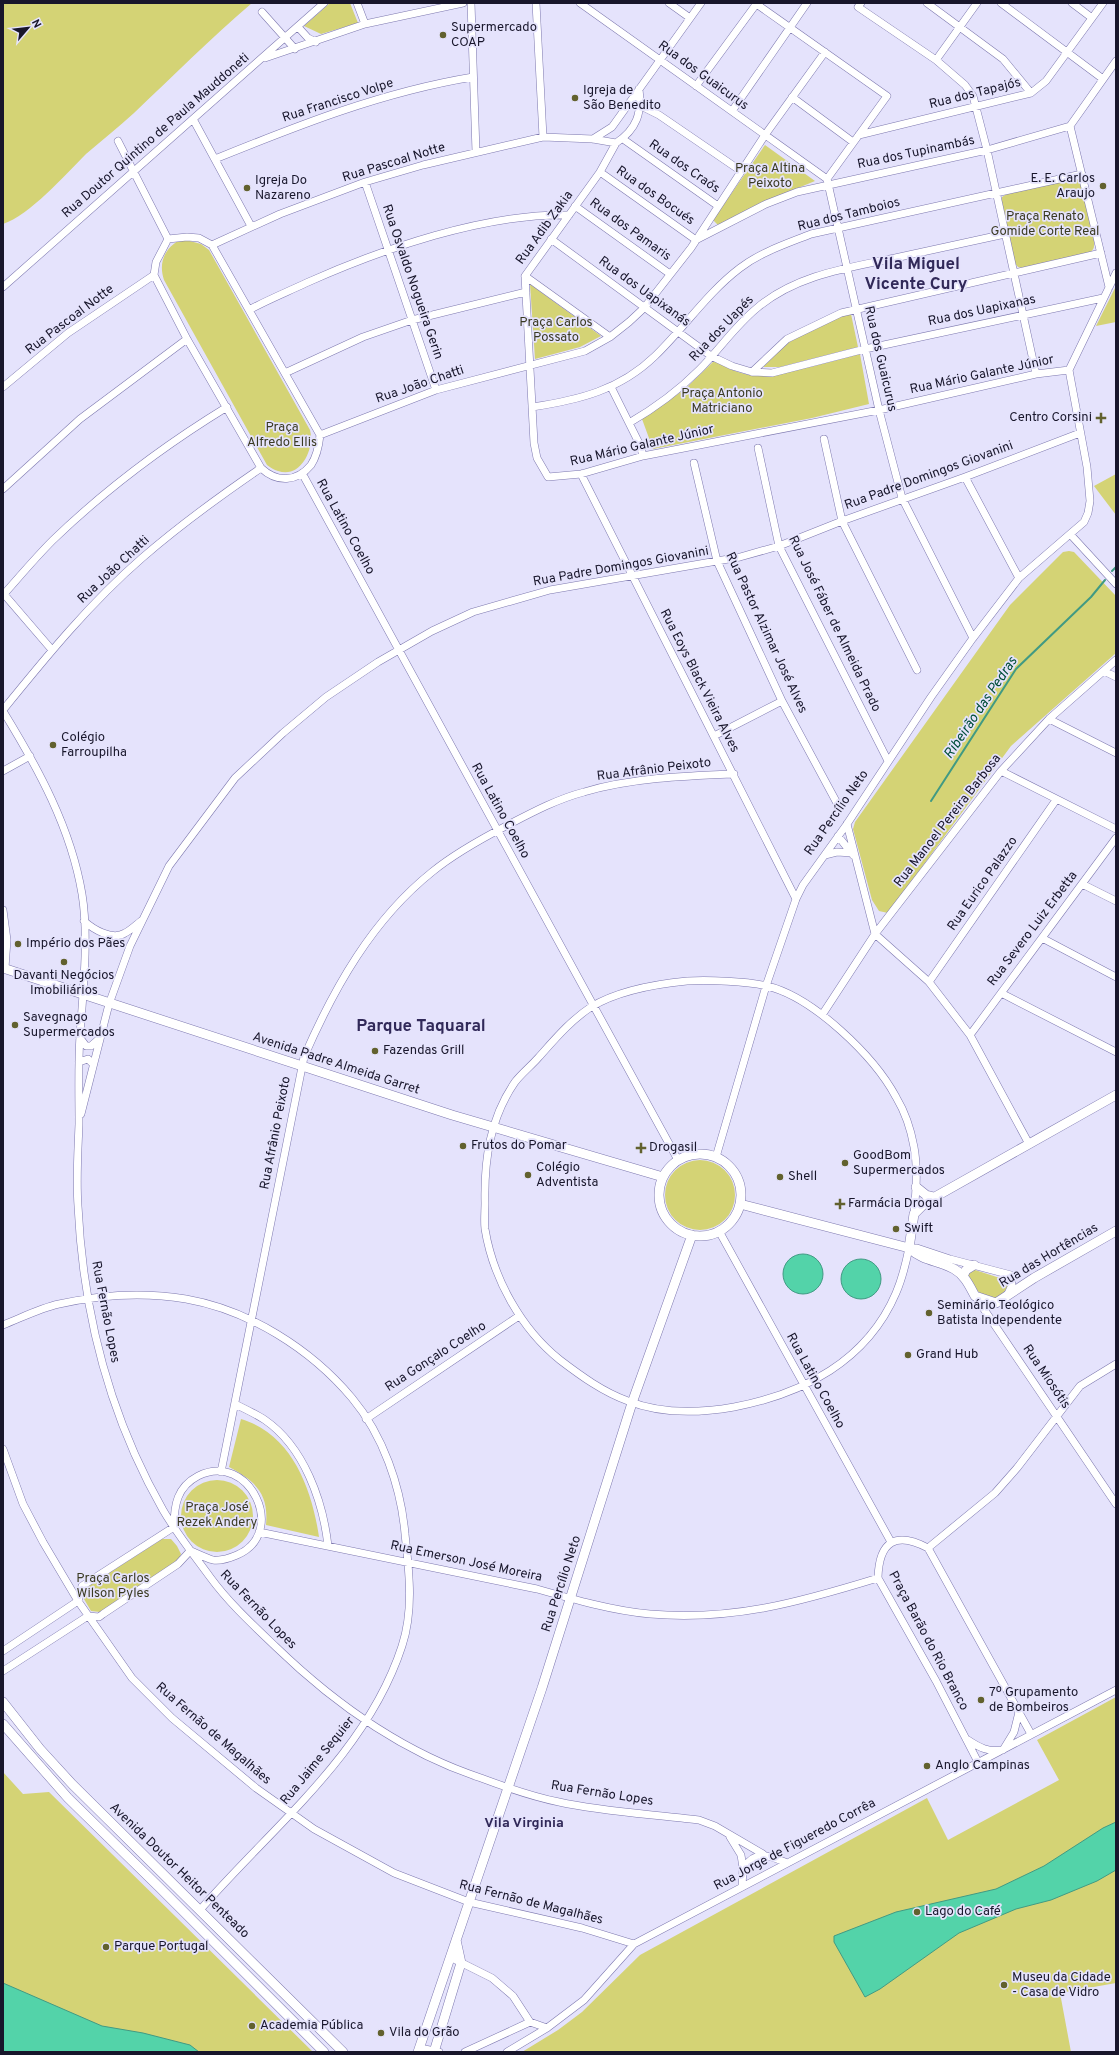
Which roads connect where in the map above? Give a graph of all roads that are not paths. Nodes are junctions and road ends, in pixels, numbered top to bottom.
1 (324, 3) edge
2 (357, 3) edge
3 (463, 3) edge
4 (471, 3) edge
5 (536, 3) edge
6 (580, 3) edge
7 (669, 3) edge
8 (701, 3) edge
9 (756, 3) edge
10 (808, 3) edge
11 (928, 3) edge
12 (977, 3) edge
13 (1001, 3) edge
14 (1072, 3) edge
15 (1103, 3) edge
16 (860, 5) edge
17 (262, 12) dead end
18 (690, 18) junction
19 (1092, 18) junction
20 (365, 24) junction
21 (298, 26) junction
22 (960, 26) junction
23 (790, 28) junction
24 (286, 37) junction
25 (316, 42) junction
26 (296, 49) junction
27 (1068, 51) junction
28 (825, 52) junction
29 (262, 59) junction
30 (660, 60) junction
31 (936, 60) junction
32 (1116, 61) edge
33 (473, 77) junction
34 (1103, 79) junction
35 (696, 86) junction
36 (640, 89) junction
37 (1031, 93) junction
38 (792, 97) junction
39 (641, 106) junction
40 (977, 107) junction
41 (732, 111) junction
42 (193, 119) junction
43 (1070, 126) junction
44 (765, 135) junction
45 (859, 135) junction
46 (543, 137) junction
47 (623, 139) junction
48 (593, 140) junction
49 (118, 141) dead end
50 (853, 142) junction
51 (616, 143) junction
52 (987, 150) junction
53 (476, 152) junction
54 (215, 159) junction
55 (134, 171) junction
56 (741, 171) junction
57 (600, 172) junction
58 (1082, 174) junction
59 (365, 182) junction
60 (827, 182) junction
61 (996, 192) junction
62 (575, 206) junction
63 (718, 206) junction
64 (569, 215) junction
65 (251, 226) junction
66 (838, 229) junction
67 (1005, 234) junction
68 (168, 239) junction
69 (551, 239) junction
70 (696, 240) junction
71 (212, 245) junction
72 (388, 251) junction
73 (1101, 253) junction
74 (847, 268) junction
75 (1116, 272) edge
76 (1014, 273) junction
77 (670, 274) junction
78 (154, 275) junction
79 (525, 276) junction
80 (1109, 287) junction
81 (3, 288) edge
82 (526, 292) junction
83 (1104, 298) junction
84 (644, 308) junction
85 (249, 310) junction
86 (856, 310) junction
87 (1023, 315) junction
88 (412, 320) junction
89 (678, 331) junction
90 (610, 337) junction
91 (187, 339) junction
92 (865, 349) junction
93 (711, 356) junction
94 (530, 365) junction
95 (1069, 370) junction
96 (284, 372) junction
97 (752, 372) junction
98 (1036, 374) junction
99 (611, 387) junction
100 (3, 388) edge
101 (436, 390) junction
102 (227, 407) junction
103 (532, 407) junction
104 (879, 410) junction
105 (629, 423) junction
106 (1080, 433) junction
107 (320, 435) junction
108 (824, 439) dead end
109 (758, 448) dead end
110 (643, 456) junction
111 (694, 463) dead end
112 (261, 468) junction
113 (302, 473) junction
114 (581, 474) junction
115 (548, 477) joint
116 (965, 477) junction
117 (3, 489) edge
118 (902, 498) junction
119 (842, 521) junction
120 (1070, 534) junction
121 (779, 546) junction
122 (717, 561) junction
123 (631, 575) junction
124 (1019, 578) junction
125 (1116, 584) edge
126 (3, 593) edge
127 (973, 638) junction
128 (52, 650) junction
129 (398, 650) junction
130 (1116, 660) edge
131 (917, 670) dead end
132 (1104, 671) junction
133 (1116, 677) edge
134 (782, 701) junction
135 (3, 711) edge
136 (1049, 719) junction
137 (714, 736) junction
138 (1116, 753) edge
139 (30, 756) junction
140 (888, 761) junction
141 (3, 771) edge
142 (1001, 771) junction
143 (734, 774) junction
144 (1056, 800) junction
145 (838, 805) dead end
146 (847, 824) junction
147 (1116, 829) edge
148 (497, 830) junction
149 (838, 836) junction
150 (1116, 838) edge
151 (852, 852) junction
152 (825, 855) junction
153 (857, 860) junction
154 (1082, 884) junction
155 (796, 899) junction
156 (1116, 901) edge
157 (3, 910) edge
158 (142, 920) junction
159 (84, 921) junction
160 (94, 930) junction
161 (124, 934) junction
162 (875, 934) junction
163 (84, 935) junction
164 (1042, 938) junction
165 (130, 946) junction
166 (4, 968) edge
167 (1116, 977) edge
168 (929, 982) junction
169 (766, 986) junction
170 (1001, 993) junction
171 (83, 994) junction
172 (109, 1004) junction
173 (594, 1006) junction
174 (822, 1015) junction
175 (970, 1035) junction
176 (80, 1038) junction
177 (100, 1039) junction
178 (1116, 1052) edge
179 (79, 1062) junction
180 (93, 1064) junction
181 (302, 1067) junction
182 (1116, 1095) edge
183 (79, 1124) junction
184 (494, 1128) junction
185 (1029, 1144) junction
186 (716, 1157) junction
187 (678, 1160) junction
188 (663, 1177) junction
189 (916, 1187) junction
190 (934, 1197) junction
191 (740, 1204) junction
192 (914, 1214) junction
193 (719, 1231) junction
194 (1116, 1231) edge
195 (692, 1235) junction
196 (910, 1248) junction
197 (974, 1265) junction
198 (963, 1276) junction
199 (975, 1296) junction
200 (1006, 1296) junction
201 (89, 1299) junction
202 (996, 1303) junction
203 (519, 1316) junction
204 (990, 1317) junction
205 (251, 1321) junction
206 (3, 1324) edge
207 (1116, 1364) edge
208 (804, 1386) junction
209 (632, 1403) junction
210 (235, 1404) junction
211 (1057, 1417) junction
212 (366, 1419) junction
213 (3, 1449) edge
214 (221, 1472) junction
215 (1115, 1501) edge
216 (174, 1527) junction
217 (259, 1532) junction
218 (891, 1542) junction
219 (328, 1546) junction
220 (928, 1548) junction
221 (190, 1551) junction
222 (408, 1562) junction
223 (878, 1578) junction
224 (571, 1598) junction
225 (78, 1601) junction
226 (88, 1616) junction
227 (3, 1651) edge
228 (3, 1671) edge
229 (1116, 1690) edge
230 (3, 1702) edge
231 (1019, 1712) junction
232 (366, 1722) junction
233 (3, 1724) edge
234 (1031, 1734) junction
235 (967, 1739) junction
236 (1003, 1750) junction
237 (979, 1764) junction
238 (509, 1787) junction
239 (291, 1814) junction
240 (728, 1834) junction
241 (763, 1854) junction
242 (787, 1863) junction
243 (743, 1868) junction
244 (742, 1887) junction
245 (469, 1902) junction
246 (200, 1910) junction
247 (456, 1940) junction
248 (634, 1944) junction
249 (450, 1957) junction
250 (461, 1963) junction
251 (306, 2015) junction
252 (530, 2022) junction
253 (297, 2025) junction
254 (547, 2028) junction
255 (419, 2050) edge
256 (324, 2052) edge
257 (343, 2052) edge
258 (436, 2052) edge
259 (465, 2052) edge
260 (507, 2052) edge

1 - 21 street, Rua Doutor Quintino de Paula Mauddoneti
2 - 20 street
3 - 20 street
4 - 33 street
5 - 46 street
6 - 30 street, Rua dos Guaicurus
7 - 18 street
8 - 18 street
9 - 23 street
9 - 35 street
10 - 23 street
11 - 22 street
12 - 22 street
13 - 27 street
14 - 19 street
15 - 19 street, Rua dos Tapajós
16 - 31 street
17 - 24 street
18 - 30 street
19 - 27 street, Rua dos Tapajós
20 - 25 street
21 - 24 street, Rua Doutor Quintino de Paula Mauddoneti
21 - 25 street
22 - 31 street
22 - 37 street
23 - 28 street
23 - 41 street
24 - 26 street
24 - 29 street, Rua Doutor Quintino de Paula Mauddoneti
25 - 26 street
26 - 29 street
27 - 34 street
27 - 37 street, Rua dos Tapajós
28 - 38 street, Rua dos Tupinambás
28 - 45 street
29 - 42 street, Rua Doutor Quintino de Paula Mauddoneti
30 - 35 street, Rua dos Guaicurus
30 - 36 street
31 - 40 street
32 - 34 street
33 - 53 street
33 - 54 street, Rua Francisco Volpe
34 - 43 street
35 - 41 street, Rua dos Guaicurus
36 - 39 street
36 - 48 street
37 - 40 street, Rua dos Tapajós
38 - 44 street, Rua dos Tupinambás
38 - 50 street
39 - 47 street
39 - 56 street
40 - 45 street, Rua dos Tapajós
40 - 52 street
41 - 44 street, Rua dos Guaicurus
42 - 54 street
42 - 55 street, Rua Doutor Quintino de Paula Mauddoneti
43 - 52 street, Rua dos Tupinambás
43 - 58 street
44 - 56 street, Rua dos Tupinambás
44 - 60 street, Rua dos Guaicurus
45 - 50 street
46 - 48 street, Rua Pascoal Notte
46 - 53 street, Rua Pascoal Notte
47 - 51 street
47 - 63 street, Rua dos Craós
48 - 51 street, Rua Pascoal Notte
49 - 55 street
50 - 60 street
51 - 57 street, Rua Adib Zakia
52 - 60 street, Rua dos Tupinambás
52 - 61 street
53 - 59 street, Rua Pascoal Notte
54 - 65 street
55 - 68 street
55 - 81 street, Rua Doutor Quintino de Paula Mauddoneti
56 - 63 street, Rua dos Tupinambás
57 - 62 street, Rua Adib Zakia
57 - 70 street, Rua dos Bocués
58 - 61 street, Rua dos Tamboios
58 - 73 street
59 - 65 street, Rua Pascoal Notte
59 - 72 street, Rua Osvaldo Nogueira Gerin
60 - 66 street, Rua dos Guaicurus
60 - 70 street, Rua dos Tupinambás
61 - 66 street, Rua dos Tamboios
61 - 67 street
62 - 64 street, Rua Adib Zakia
62 - 77 street, Rua dos Pamaris
63 - 70 street, Rua dos Tupinambás
64 - 69 street, Rua Adib Zakia
64 - 72 street
65 - 71 street, Rua Pascoal Notte
66 - 74 street, Rua dos Guaicurus
66 - 89 street, Rua dos Tamboios
67 - 74 street, Rua dos Uapés
67 - 76 street
68 - 71 street
68 - 78 street
69 - 79 street, Rua Adib Zakia
69 - 84 street, Rua dos Uapixanás
70 - 77 street, Rua dos Tupinambás
71 - 85 street
72 - 85 street
72 - 88 street, Rua Osvaldo Nogueira Gerin
73 - 76 street
73 - 80 street
74 - 86 street, Rua dos Guaicurus
74 - 93 street, Rua dos Uapés
75 - 80 street
76 - 86 street
76 - 87 street
77 - 84 street, Rua dos Tupinambás
78 - 91 street, Rua Latino Coelho
78 - 100 street, Rua Pascoal Notte
79 - 82 street, Rua Adib Zakia
79 - 90 street
80 - 83 street
82 - 88 street
82 - 94 street, Rua Adib Zakia
83 - 87 street, Rua dos Uapixanas
83 - 95 street
84 - 89 street, Rua dos Uapixanás
84 - 90 street, Rua dos Tupinambás
85 - 96 street
86 - 92 street, Rua dos Guaicurus
86 - 97 street
87 - 92 street, Rua dos Uapixanas
87 - 98 street
88 - 96 street
88 - 101 street, Rua Osvaldo Nogueira Gerin
89 - 93 street, Rua dos Uapixanás
89 - 99 street, Rua dos Tamboios
90 - 94 street, Rua dos Tupinambás
91 - 102 street, Rua Latino Coelho
91 - 117 street
92 - 97 street, Rua dos Uapixanás
92 - 104 street, Rua dos Guaicurus
93 - 97 street, Rua dos Uapixanás
93 - 105 street, Rua dos Uapés
94 - 101 street, Rua João Chatti
94 - 103 street, Rua Adib Zakia
95 - 98 street, Rua Mário Galante Júnior
95 - 106 street, Rua Percílio Neto
96 - 107 street
98 - 104 street, Rua Mário Galante Júnior
99 - 103 street, Rua dos Tamboios
99 - 105 street
101 - 107 street, Rua João Chatti
102 - 112 street, Rua Latino Coelho
102 - 126 street
103 - 115 street, Rua Adib Zakia
104 - 110 street, Rua Mário Galante Júnior
104 - 118 street, Rua dos Guaicurus
105 - 110 street
106 - 116 street, Rua Padre Domingos Giovanini
106 - 120 street, Rua Percílio Neto
107 - 113 street, Rua Latino Coelho
108 - 119 street
109 - 121 street, Rua José Fáber de Almeida Prado
110 - 114 street, Rua Mário Galante Júnior
111 - 122 street, Rua Pastor Alzimar José Alves
112 - 113 street, Rua Latino Coelho
112 - 128 street, Rua João Chatti
113 - 129 street, Rua Latino Coelho
114 - 115 street, Rua Mário Galante Júnior
114 - 123 street, Rua Eoys Black Vieira Alves
116 - 118 street, Rua Padre Domingos Giovanini
116 - 124 street
118 - 119 street, Rua Padre Domingos Giovanini
118 - 127 street, Rua dos Guaicurus
119 - 121 street, Rua Padre Domingos Giovanini
119 - 131 street
120 - 124 street, Rua Percílio Neto
120 - 125 street
121 - 122 street, Rua Padre Domingos Giovanini
121 - 140 street, Rua José Fáber de Almeida Prado
122 - 123 street, Rua Padre Domingos Giovanini
122 - 134 street, Rua Pastor Alzimar José Alves
123 - 129 street, Rua Padre Domingos Giovanini
123 - 137 street, Rua Eoys Black Vieira Alves
124 - 127 street, Rua Percílio Neto
126 - 128 street
127 - 140 street, Rua Percílio Neto
128 - 135 street, Rua João Chatti
129 - 148 street, Rua Latino Coelho
129 - 158 street, Rua Padre Domingos Giovanini
130 - 132 street, Rua Manoel Pereira Barbosa
132 - 133 street
132 - 136 street, Rua Manoel Pereira Barbosa
134 - 137 street
134 - 145 street, Rua Pastor Alzimar José Alves
135 - 139 street, Rua Fernão Lopes
136 - 138 street
136 - 142 street, Rua Manoel Pereira Barbosa
137 - 143 street, Rua Eoys Black Vieira Alves
139 - 141 street
139 - 159 street, Rua Fernão Lopes
140 - 146 street, Rua Percílio Neto
142 - 144 street
142 - 162 street, Rua Manoel Pereira Barbosa
143 - 148 street, Rua Afrânio Peixoto
143 - 155 street, Rua Eoys Black Vieira Alves
144 - 147 street
144 - 168 street, Rua Eurico Palazzo
146 - 149 street, Rua Percílio Neto
146 - 153 street
148 - 173 street, Rua Latino Coelho
148 - 181 street, Rua Afrânio Peixoto
149 - 151 street
149 - 152 street, Rua Percílio Neto
150 - 154 street, Rua Severo Luiz Erbetta
151 - 152 street
151 - 153 street
152 - 155 street, Rua Percílio Neto
153 - 162 street
154 - 156 street
154 - 164 street, Rua Severo Luiz Erbetta
155 - 169 street, Rua Percílio Neto
157 - 166 street
158 - 161 street
158 - 165 street, Rua Padre Domingos Giovanini
159 - 160 street
159 - 163 street, Rua Fernão Lopes
160 - 161 street
160 - 163 street
161 - 165 street
162 - 168 street
162 - 174 street, Rua Manoel Pereira Barbosa
163 - 171 street, Rua Fernão Lopes
164 - 167 street
164 - 170 street, Rua Severo Luiz Erbetta
165 - 172 street, Rua Padre Domingos Giovanini
166 - 171 main road, Avenida Padre Almeida Garret
168 - 175 street
169 - 173 street
169 - 174 street
169 - 186 street, Rua Percílio Neto
170 - 175 street, Rua Severo Luiz Erbetta
170 - 178 street
171 - 172 main road, Avenida Padre Almeida Garret
171 - 176 street, Rua Fernão Lopes
172 - 177 street, Rua Padre Domingos Giovanini
172 - 181 main road, Avenida Padre Almeida Garret
173 - 184 street
173 - 187 street, Rua Latino Coelho
174 - 189 street
175 - 185 street
176 - 177 street
176 - 179 street, Rua Fernão Lopes
177 - 180 street, Rua Padre Domingos Giovanini
179 - 180 street
179 - 183 street, Rua Fernão Lopes
180 - 183 street, Rua Fernão Lopes
181 - 184 main road, Avenida Padre Almeida Garret
181 - 205 street, Rua Afrânio Peixoto
182 - 185 main road
183 - 201 street, Rua Fernão Lopes
184 - 188 main road, Avenida Padre Almeida Garret
184 - 203 street
185 - 190 main road
186 - 187 main road
186 - 191 main road
187 - 188 main road
188 - 195 main road
189 - 190 main road
189 - 192 street
190 - 192 main road
191 - 193 main road
191 - 196 main road
192 - 196 main road
193 - 195 main road
193 - 208 street, Rua Latino Coelho
194 - 200 main road, Rua das Hortências
195 - 209 main road, Rua Percílio Neto
196 - 197 street
196 - 198 main road, Rua Miosótis
196 - 208 street
197 - 198 main road
197 - 200 street
198 - 199 main road, Rua Miosótis
199 - 202 main road, Rua das Hortências
199 - 204 street, Rua Miosótis
200 - 202 main road, Rua das Hortências
201 - 205 street, Rua Jaime Sequier
201 - 206 street, Rua Jaime Sequier
201 - 216 street, Rua Fernão Lopes
202 - 204 street, Rua das Hortências
203 - 209 street
203 - 212 street, Rua Gonçalo Coelho
204 - 211 street, Rua Miosótis
205 - 210 street, Rua Afrânio Peixoto
205 - 212 street, Rua Jaime Sequier
207 - 211 street
208 - 209 street
208 - 218 street, Rua Latino Coelho
209 - 224 main road, Rua Percílio Neto
210 - 214 street, Rua Afrânio Peixoto
210 - 219 street
211 - 215 street, Rua Miosótis
211 - 220 street
212 - 222 street, Rua Jaime Sequier
213 - 225 street, Rua Fernão de Magalhães
214 - 216 street
214 - 217 street
216 - 221 street, Rua Fernão Lopes
216 - 225 street
217 - 219 street, Rua Emerson José Moreira
217 - 221 street
218 - 220 street
218 - 223 street, Praça Barão do Rio Branco
219 - 222 street, Rua Emerson José Moreira
220 - 231 street
221 - 226 street
221 - 232 street, Rua Fernão Lopes
222 - 224 street, Rua Emerson José Moreira
222 - 232 street, Rua Jaime Sequier
223 - 224 street, Rua Emerson José Moreira
223 - 235 street, Praça Barão do Rio Branco
224 - 238 main road, Rua Percílio Neto
225 - 226 street, Rua Fernão de Magalhães
225 - 227 street
226 - 228 street
226 - 239 street, Rua Fernão de Magalhães
229 - 234 street, Rua Jorge de Figueredo Corrêa
230 - 246 main road, Avenida Doutor Heitor Penteado
231 - 234 street
231 - 236 street
232 - 238 street, Rua Fernão Lopes
232 - 239 street, Rua Jaime Sequier
233 - 253 main road, Avenida Doutor Heitor Penteado
234 - 236 street, Rua Jorge de Figueredo Corrêa
235 - 236 street
235 - 237 street, Praça Barão do Rio Branco
236 - 237 street, Rua Jorge de Figueredo Corrêa
237 - 242 street, Rua Jorge de Figueredo Corrêa
238 - 240 street, Rua Fernão Lopes
238 - 245 main road, Rua Percílio Neto
239 - 245 street, Rua Fernão de Magalhães
239 - 246 street, Rua Jaime Sequier
240 - 241 street, Rua Fernão Lopes
240 - 243 street, Rua Fernão Lopes
241 - 242 street, Rua Fernão Lopes
241 - 243 street
242 - 244 street, Rua Jorge de Figueredo Corrêa
243 - 244 street, Rua Fernão Lopes
244 - 248 street, Rua Jorge de Figueredo Corrêa
245 - 247 main road, Rua Percílio Neto
245 - 248 street, Rua Fernão de Magalhães
246 - 251 main road, Avenida Doutor Heitor Penteado
247 - 249 main road, Rua Percílio Neto
247 - 250 main road
248 - 254 street, Rua Jorge de Figueredo Corrêa
249 - 250 street
249 - 255 main road, Rua Percílio Neto
250 - 252 street
250 - 258 main road
251 - 253 main road
251 - 257 main road, Avenida Doutor Heitor Penteado
252 - 254 street
252 - 259 street
253 - 256 main road, Avenida Doutor Heitor Penteado
254 - 260 street, Rua Jorge de Figueredo Corrêa
255 - 258 street

